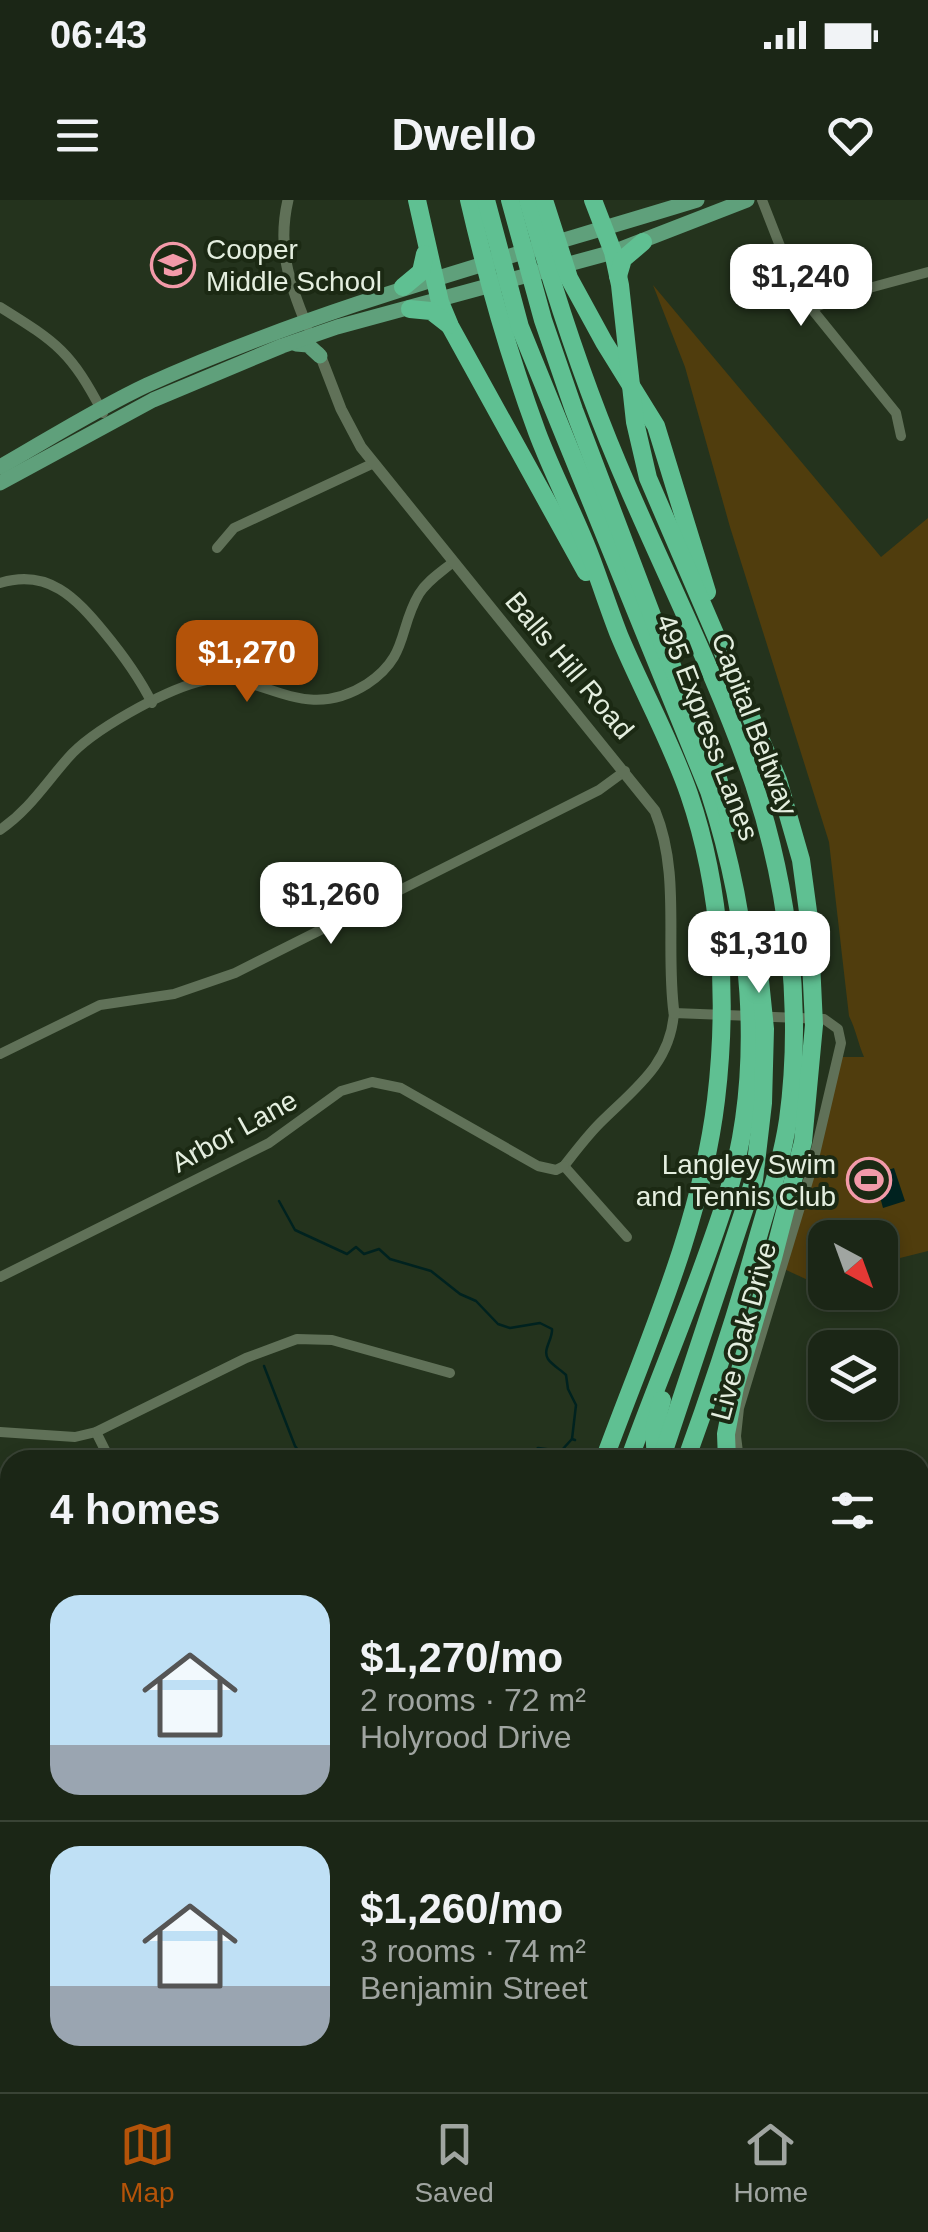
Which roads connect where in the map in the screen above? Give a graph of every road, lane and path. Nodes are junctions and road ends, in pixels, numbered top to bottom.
1 (288, 200) edge
2 (417, 200) edge
3 (469, 200) edge
4 (486, 200) edge
5 (510, 200) edge
6 (528, 200) edge
7 (544, 200) edge
8 (593, 200) edge
9 (698, 200) edge
10 (747, 200) edge
11 (762, 200) edge
12 (604, 228) junction
13 (643, 242) junction
14 (425, 244) junction
15 (613, 252) junction
16 (928, 272) edge
17 (618, 276) junction
18 (434, 278) junction
19 (403, 287) junction
20 (440, 302) junction
21 (0, 307) edge
22 (410, 309) junction
23 (811, 309) junction
24 (450, 326) junction
25 (308, 329) junction
26 (282, 346) junction
27 (320, 356) junction
28 (104, 416) junction
29 (901, 436) dead end
30 (374, 464) junction
31 (0, 466) edge
32 (0, 483) edge
33 (216, 548) dead end
34 (452, 563) junction
35 (0, 583) edge
36 (619, 634) junction
37 (724, 650) junction
38 (152, 703) junction
39 (748, 713) junction
40 (625, 771) junction
41 (0, 830) edge
42 (791, 960) junction
43 (674, 1013) junction
44 (0, 1054) edge
45 (564, 1166) junction
46 (754, 1180) junction
47 (727, 1194) junction
48 (627, 1237) dead end
49 (0, 1277) edge
50 (450, 1373) dead end
51 (659, 1426) junction
52 (0, 1432) edge
53 (96, 1432) junction
54 (105, 1450) edge
55 (608, 1450) edge
56 (633, 1450) edge
57 (662, 1450) edge
58 (665, 1450) edge
59 (690, 1450) edge
60 (727, 1450) edge
61 (737, 1450) edge

1 - 25 street, Balls Hill Road
2 - 14 highway
3 - 36 highway
4 - 47 highway, 495 Express Lanes
5 - 46 highway, 495 Express Lanes
6 - 42 highway, Capital Beltway
7 - 37 highway
8 - 12 highway
9 - 12 main road
10 - 13 main road
11 - 23 street
12 - 15 highway
12 - 18 main road
13 - 15 main road
13 - 17 highway
14 - 18 highway
14 - 19 highway
15 - 17 highway
15 - 20 main road
16 - 23 street
17 - 37 highway
18 - 19 main road
18 - 20 highway
19 - 25 main road
20 - 22 main road
20 - 24 highway
21 - 28 street
22 - 24 highway
22 - 25 main road
23 - 29 street
24 - 36 highway
25 - 26 main road
25 - 27 street, Balls Hill Road
25 - 28 main road
26 - 27 main road
26 - 28 main road
27 - 30 street, Balls Hill Road
28 - 31 main road
28 - 32 main road
30 - 33 street
30 - 34 street, Balls Hill Road
34 - 38 street
34 - 40 street, Balls Hill Road
35 - 38 street
36 - 55 highway
37 - 39 highway
38 - 41 street
39 - 42 highway
39 - 60 highway
40 - 43 street, Balls Hill Road
40 - 44 street
42 - 59 highway, Capital Beltway
43 - 45 street, Balls Hill Road
43 - 61 street, Live Oak Drive
45 - 48 street
45 - 49 street, Arbor Lane
46 - 51 highway
46 - 58 highway, 495 Express Lanes
47 - 51 highway
47 - 56 highway, 495 Express Lanes
50 - 53 street
51 - 57 highway
52 - 53 street
53 - 54 street

